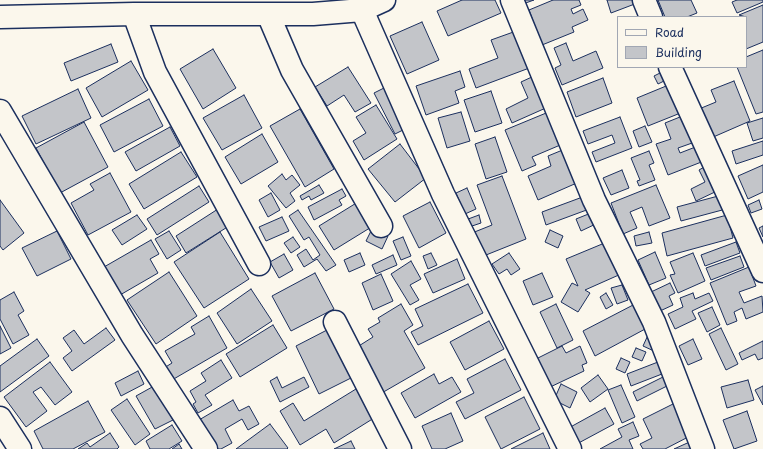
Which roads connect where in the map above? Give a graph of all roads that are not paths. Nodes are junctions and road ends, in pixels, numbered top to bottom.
1 (384, 0) edge
2 (512, 0) edge
3 (644, 0) edge
4 (362, 10) junction
5 (134, 14) junction
6 (268, 14) junction
7 (651, 16) edge
8 (0, 17) edge
9 (670, 68) edge
10 (0, 111) edge
11 (381, 226) dead end
12 (259, 264) dead end
13 (763, 271) edge
14 (335, 322) dead end
15 (0, 418) edge
16 (20, 449) edge
17 (206, 449) edge
18 (400, 449) edge
19 (570, 449) edge
20 (703, 449) edge

1 - 4 street
2 - 20 street
3 - 7 street
4 - 6 street
4 - 19 street
5 - 6 street
5 - 8 street
5 - 12 street
6 - 11 street
9 - 13 street
10 - 17 street
14 - 18 street
15 - 16 street

